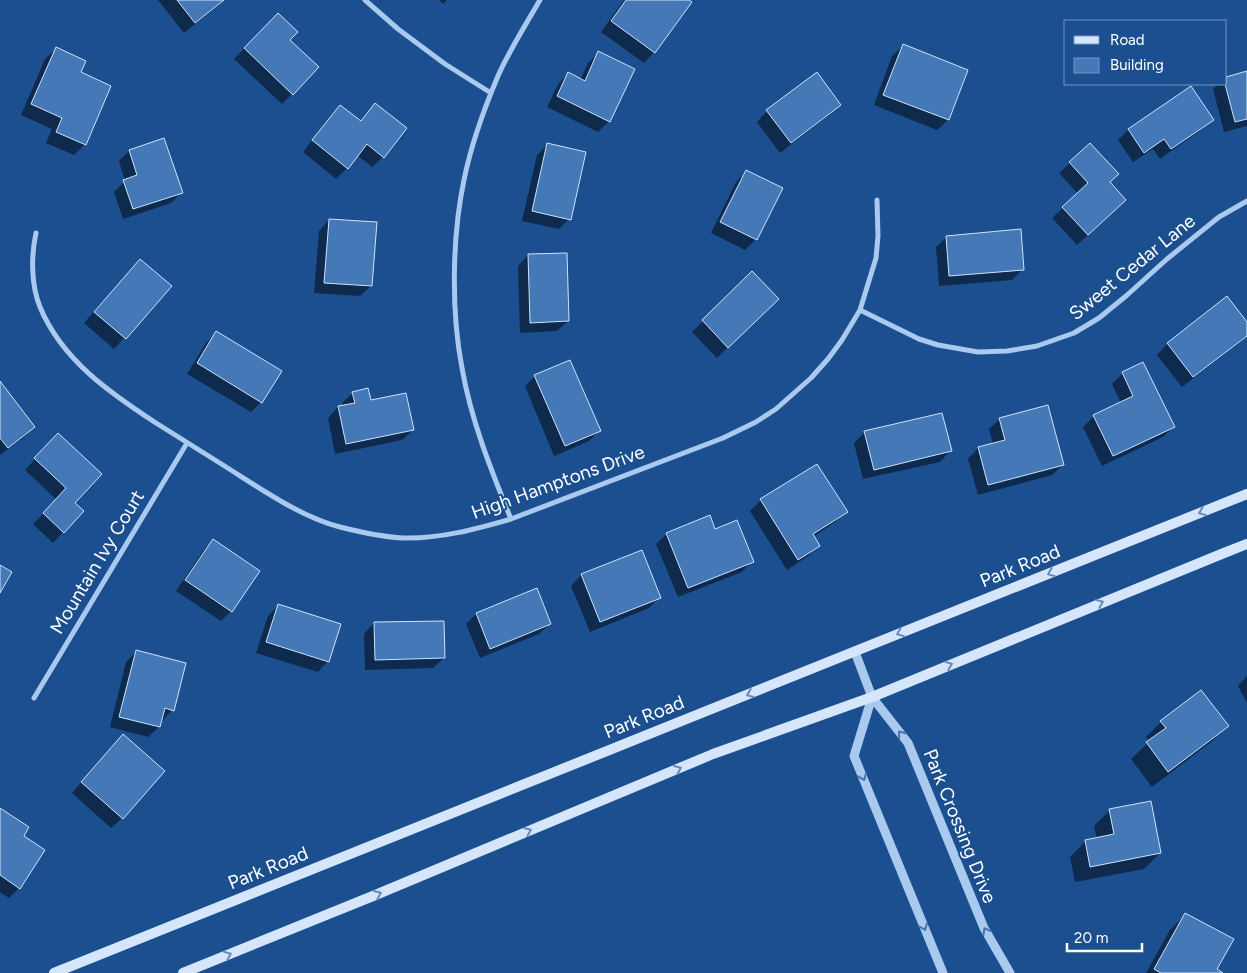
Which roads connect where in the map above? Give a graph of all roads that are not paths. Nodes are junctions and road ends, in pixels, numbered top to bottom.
1 (364, 0) edge
2 (540, 0) edge
3 (491, 93) junction
4 (877, 200) dead end
5 (1247, 201) edge
6 (36, 233) dead end
7 (860, 310) junction
8 (187, 443) junction
9 (1247, 494) edge
10 (511, 519) junction
11 (1247, 544) edge
12 (855, 652) junction
13 (872, 697) junction
14 (34, 698) dead end
15 (54, 973) edge
16 (183, 973) edge
17 (942, 973) edge
18 (1010, 973) edge

1 - 3 street
2 - 3 street
3 - 10 street
4 - 7 street, High Hamptons Drive
5 - 7 street, Sweet Cedar Lane
6 - 8 street, High Hamptons Drive
7 - 10 street, High Hamptons Drive
8 - 10 street, High Hamptons Drive
8 - 14 street, Mountain Ivy Court
9 -> 12 main road, Park Road
13 -> 11 main road
12 - 13 street, Park Crossing Drive
12 -> 15 main road, Park Road
16 -> 13 main road
13 -> 17 street
18 -> 13 street, Park Crossing Drive

